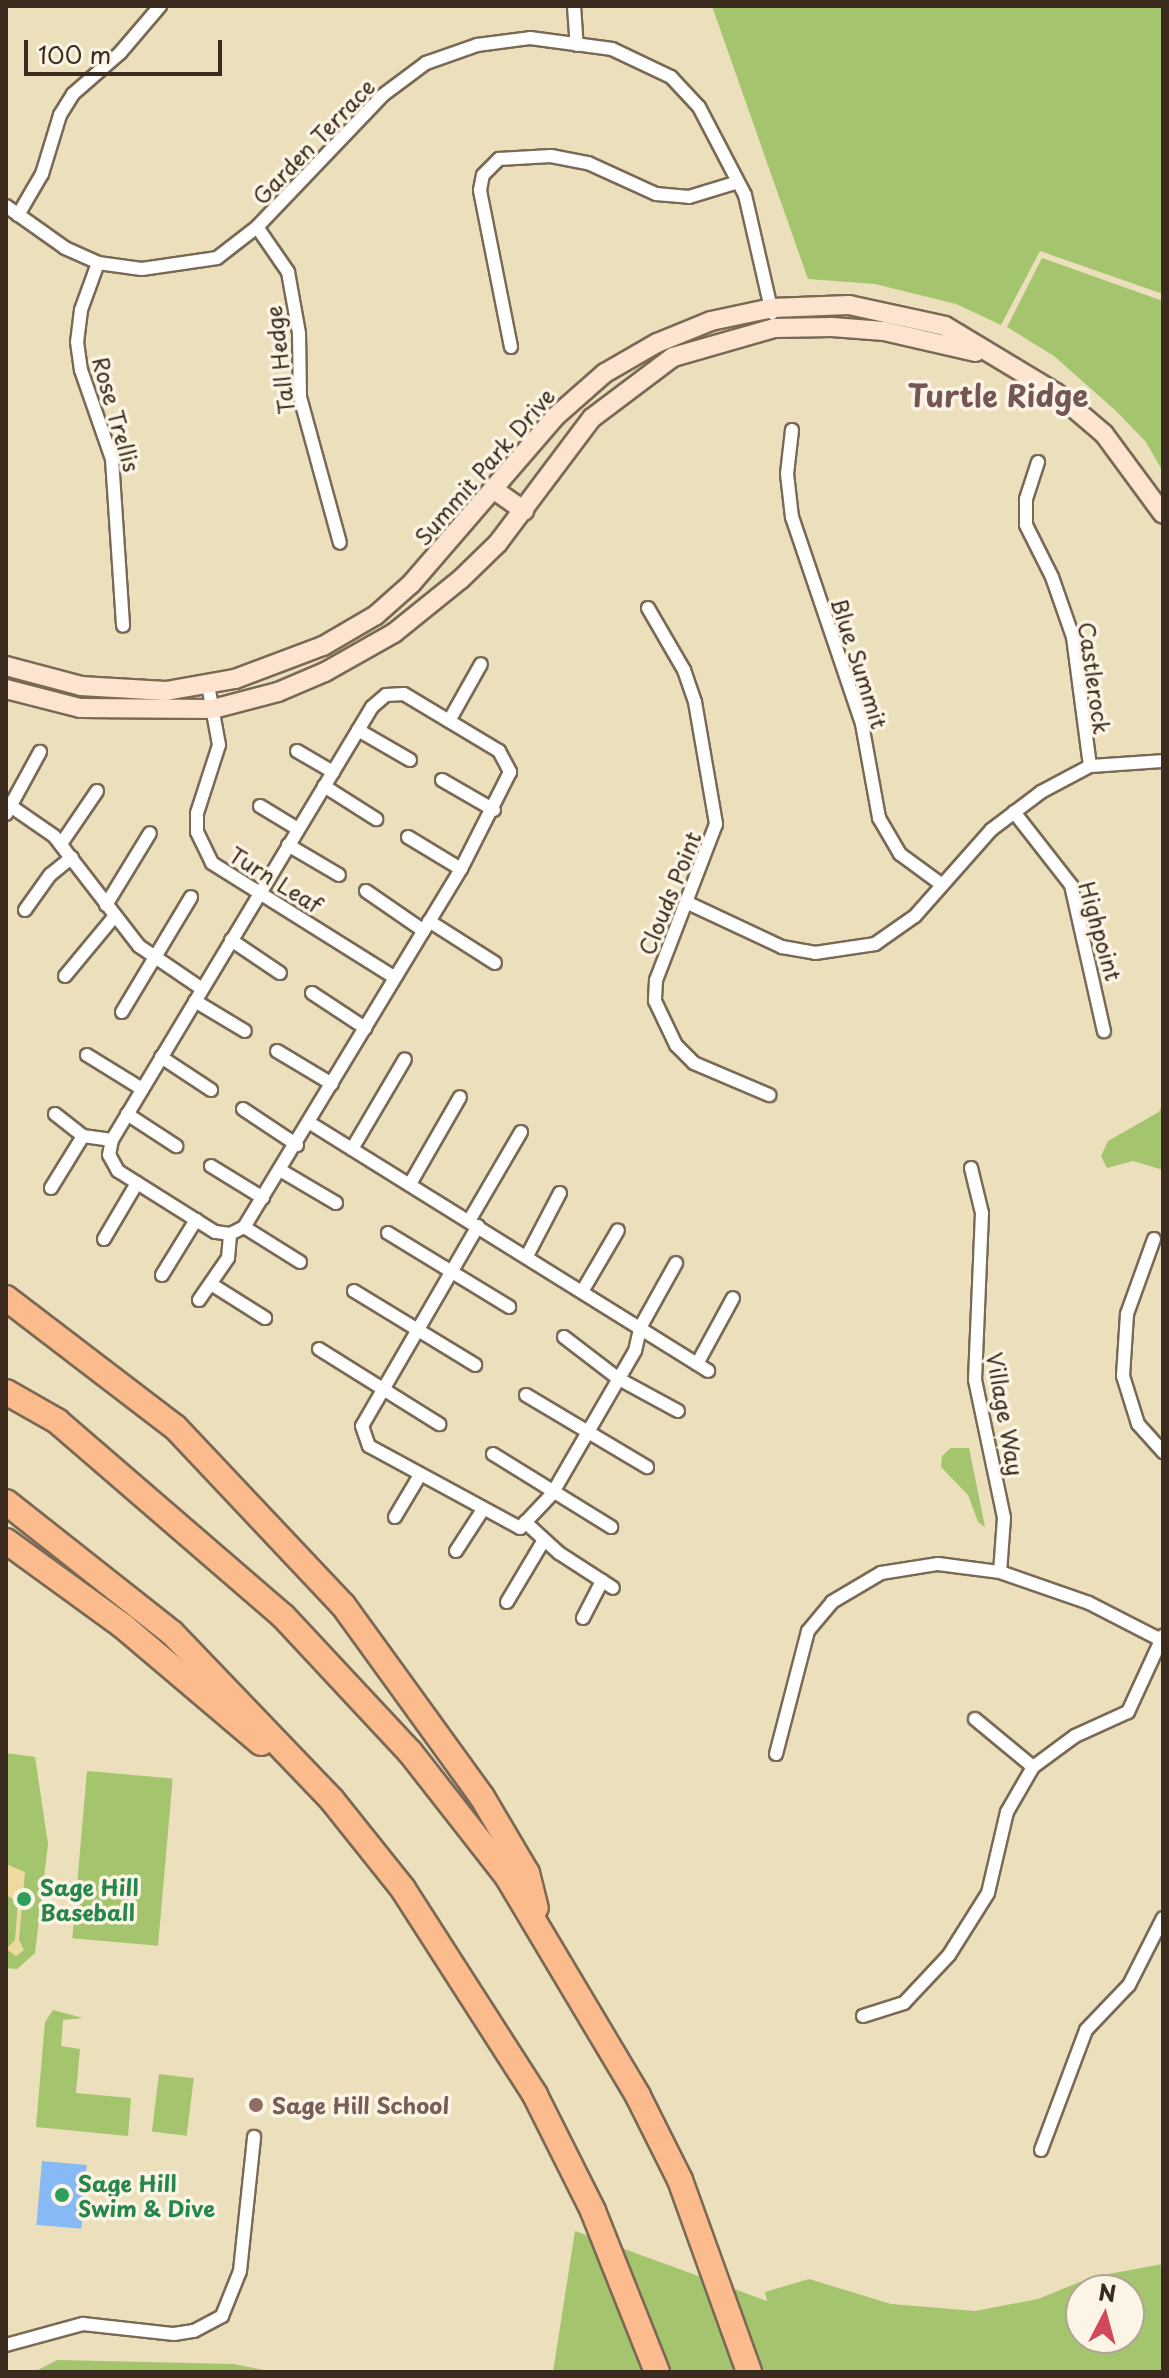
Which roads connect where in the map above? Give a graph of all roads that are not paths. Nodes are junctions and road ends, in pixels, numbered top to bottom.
1 (160, 6) edge
2 (574, 6) edge
3 (577, 45) junction
4 (735, 183) junction
5 (6, 206) edge
6 (18, 215) junction
7 (257, 227) junction
8 (98, 263) junction
9 (772, 308) junction
10 (774, 328) junction
11 (511, 347) dead end
12 (1002, 359) junction
13 (792, 430) dead end
14 (1038, 462) dead end
15 (493, 489) junction
16 (524, 511) junction
17 (1163, 514) edge
18 (340, 543) dead end
19 (443, 550) junction
20 (471, 570) junction
21 (648, 608) dead end
22 (123, 626) dead end
23 (481, 664) dead end
24 (6, 666) edge
25 (208, 685) junction
26 (6, 689) edge
27 (213, 709) junction
28 (449, 721) junction
29 (358, 730) junction
30 (297, 751) dead end
31 (40, 752) dead end
32 (410, 760) dead end
33 (1163, 761) edge
34 (1090, 766) junction
35 (333, 772) junction
36 (442, 780) dead end
37 (324, 786) junction
38 (97, 791) dead end
39 (260, 806) dead end
40 (9, 810) edge
41 (494, 810) junction
42 (1014, 812) junction
43 (376, 819) dead end
44 (298, 829) junction
45 (150, 833) dead end
46 (408, 837) dead end
47 (61, 844) junction
48 (288, 845) junction
49 (72, 857) junction
50 (461, 869) junction
51 (339, 875) dead end
52 (941, 884) junction
53 (366, 891) dead end
54 (258, 893) junction
55 (191, 897) dead end
56 (688, 903) junction
57 (106, 905) junction
58 (25, 910) dead end
59 (114, 917) junction
60 (426, 926) junction
61 (231, 940) junction
62 (155, 957) junction
63 (495, 963) dead end
64 (280, 973) dead end
65 (65, 976) dead end
66 (394, 977) junction
67 (312, 993) dead end
68 (198, 995) junction
69 (122, 1012) dead end
70 (365, 1028) junction
71 (245, 1031) dead end
72 (1104, 1031) dead end
73 (277, 1051) dead end
74 (87, 1055) dead end
75 (161, 1057) junction
76 (405, 1059) dead end
77 (332, 1084) junction
78 (142, 1089) junction
79 (211, 1090) dead end
80 (769, 1095) dead end
81 (460, 1097) dead end
82 (243, 1109) dead end
83 (55, 1114) dead end
84 (127, 1114) junction
85 (310, 1123) junction
86 (521, 1132) dead end
87 (83, 1136) junction
88 (112, 1140) junction
89 (297, 1145) junction
90 (176, 1146) dead end
91 (352, 1149) junction
92 (211, 1166) dead end
93 (971, 1168) dead end
94 (280, 1170) junction
95 (137, 1183) junction
96 (410, 1184) junction
97 (51, 1188) dead end
98 (560, 1193) dead end
99 (263, 1198) junction
100 (336, 1203) dead end
101 (196, 1220) junction
102 (474, 1224) junction
103 (244, 1227) junction
104 (618, 1230) dead end
105 (388, 1233) dead end
106 (230, 1234) junction
107 (104, 1239) dead end
108 (1154, 1239) dead end
109 (527, 1256) junction
110 (300, 1262) dead end
111 (676, 1263) dead end
112 (453, 1268) junction
113 (162, 1275) dead end
114 (211, 1284) junction
115 (583, 1290) junction
116 (354, 1291) dead end
117 (6, 1298) edge
118 (733, 1298) dead end
119 (199, 1300) dead end
120 (509, 1307) dead end
121 (265, 1318) dead end
122 (641, 1326) junction
123 (416, 1329) junction
124 (564, 1337) dead end
125 (319, 1349) dead end
126 (475, 1365) dead end
127 (619, 1379) junction
128 (381, 1387) junction
129 (6, 1392) edge
130 (526, 1395) dead end
131 (678, 1411) dead end
132 (439, 1424) dead end
133 (585, 1433) junction
134 (1163, 1452) edge
135 (493, 1454) dead end
136 (647, 1467) dead end
137 (420, 1475) junction
138 (552, 1494) junction
139 (6, 1502) edge
140 (482, 1511) junction
141 (395, 1517) dead end
142 (522, 1525) junction
143 (611, 1527) dead end
144 (544, 1540) junction
145 (6, 1541) edge
146 (456, 1551) dead end
147 (1000, 1572) junction
148 (507, 1602) dead end
149 (583, 1618) dead end
150 (1162, 1639) edge
151 (975, 1719) dead end
152 (776, 1754) dead end
153 (1033, 1767) junction
154 (308, 1774) junction
155 (1163, 1918) edge
156 (544, 1937) junction
157 (863, 2016) dead end
158 (254, 2137) dead end
159 (1041, 2150) dead end
160 (6, 2345) edge
161 (657, 2372) edge
162 (749, 2372) edge

1 - 6 street
2 - 3 street
3 - 4 street, Garden Terrace
3 - 7 street, Garden Terrace
4 - 9 street, Garden Terrace
4 - 11 street
5 - 6 street, Garden Terrace
6 - 8 street, Garden Terrace
7 - 8 street, Garden Terrace
7 - 18 street, Tall Hedge
8 - 22 street, Rose Trellis
9 - 10 street, Garden Terrace
9 - 12 street, Summit Park Drive
9 - 15 street, Summit Park Drive
10 - 12 street, Summit Park Drive
10 - 16 street, Summit Park Drive
12 - 17 street, Summit Park Drive
13 - 52 street, Blue Summit
14 - 34 street, Castlerock
15 - 16 street
15 - 19 street, Summit Park Drive
16 - 20 street, Summit Park Drive
19 - 20 street
19 - 25 street, Summit Park Drive
20 - 27 street, Summit Park Drive
21 - 56 street, Clouds Point
23 - 28 street
24 - 25 street, Summit Park Drive
25 - 27 street, Turn Leaf
26 - 27 street, Summit Park Drive
27 - 54 street, Turn Leaf
28 - 29 street
28 - 41 street
29 - 32 street
29 - 35 street
30 - 35 street
31 - 40 street
33 - 34 street
34 - 42 street
35 - 37 street
36 - 41 street
37 - 43 street
37 - 44 street
38 - 47 street
39 - 44 street
40 - 47 street
41 - 50 street
42 - 52 street
42 - 72 street, Highpoint
44 - 48 street
45 - 57 street
46 - 50 street
47 - 49 street
48 - 51 street
48 - 54 street
49 - 57 street
49 - 58 street
50 - 60 street
52 - 56 street
53 - 60 street
54 - 61 street
54 - 66 street, Turn Leaf
55 - 62 street
56 - 80 street, Clouds Point
57 - 59 street
59 - 62 street
59 - 65 street
60 - 63 street
60 - 66 street
61 - 64 street
61 - 68 street
62 - 68 street
62 - 69 street
66 - 70 street
67 - 70 street
68 - 71 street
68 - 75 street
70 - 77 street
73 - 77 street
74 - 78 street
75 - 78 street
75 - 79 street
76 - 91 street
77 - 85 street
78 - 84 street
81 - 96 street
82 - 89 street
83 - 87 street
84 - 88 street
84 - 90 street
85 - 89 street
85 - 91 street
86 - 102 street
87 - 88 street
87 - 97 street
88 - 95 street
89 - 94 street
91 - 96 street
92 - 99 street
93 - 147 street, Village Way
94 - 99 street
94 - 100 street
95 - 101 street
95 - 107 street
96 - 102 street
98 - 109 street
99 - 103 street
101 - 106 street
101 - 113 street
102 - 109 street
102 - 112 street
103 - 106 street
103 - 110 street
104 - 115 street
105 - 112 street
106 - 114 street
108 - 134 street
109 - 115 street
111 - 122 street
112 - 120 street
112 - 123 street
114 - 119 street
114 - 121 street
115 - 122 street
116 - 123 street
117 - 156 highway
118 - 122 street
122 - 127 street
123 - 126 street
123 - 128 street
124 - 127 street
125 - 128 street
127 - 131 street
127 - 133 street
128 - 132 street
128 - 137 street
129 - 156 highway
130 - 133 street
133 - 136 street
133 - 138 street
135 - 138 street
137 - 140 street
137 - 141 street
138 - 142 street
138 - 143 street
139 - 154 highway
140 - 142 street
140 - 146 street
142 - 144 street
144 - 148 street
144 - 149 street
145 - 154 highway
147 - 150 street
147 - 152 street
150 - 153 street
151 - 153 street
153 - 157 street
154 - 161 highway
155 - 159 street
156 - 162 highway
158 - 160 street

